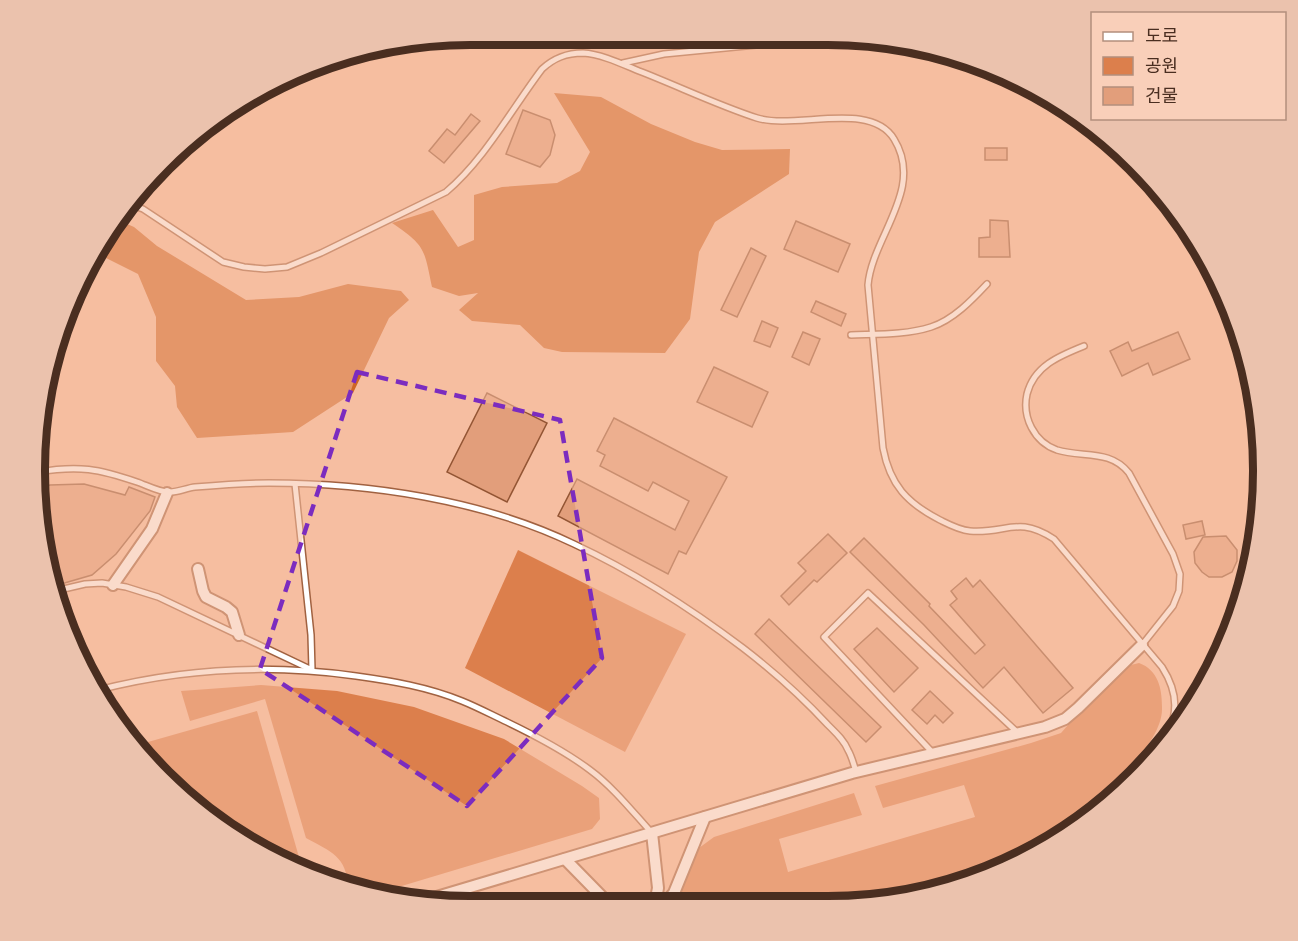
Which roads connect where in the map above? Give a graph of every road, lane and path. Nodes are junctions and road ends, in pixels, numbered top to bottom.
1 (756, 45) edge
2 (621, 64) junction
3 (137, 206) edge
4 (987, 284) dead end
5 (872, 334) junction
6 (851, 335) dead end
7 (1084, 346) dead end
8 (45, 471) edge
9 (295, 484) junction
10 (167, 493) junction
11 (198, 569) dead end
12 (113, 585) junction
13 (62, 590) edge
14 (239, 635) junction
15 (1142, 645) junction
16 (312, 670) junction
17 (105, 688) edge
18 (1174, 717) edge
19 (1018, 733) junction
20 (933, 753) junction
21 (856, 772) junction
22 (705, 817) junction
23 (652, 833) junction
24 (565, 859) junction
25 (444, 895) edge
26 (601, 896) edge
27 (656, 896) edge
28 (671, 896) edge

1 - 2 lane
2 - 3 lane
2 - 5 lane
4 - 5 lane
5 - 6 lane
5 - 15 lane
7 - 15 lane
8 - 10 lane
9 - 10 lane
9 - 16 lane
9 - 21 lane
10 - 12 street
11 - 14 street
12 - 13 lane
12 - 14 lane
14 - 16 lane
15 - 18 lane
15 - 19 street
16 - 17 lane
16 - 23 lane
19 - 20 street
19 - 20 lane
20 - 21 street
21 - 22 street
22 - 23 street
22 - 28 street
23 - 24 street
23 - 27 street
24 - 25 street
24 - 26 street

